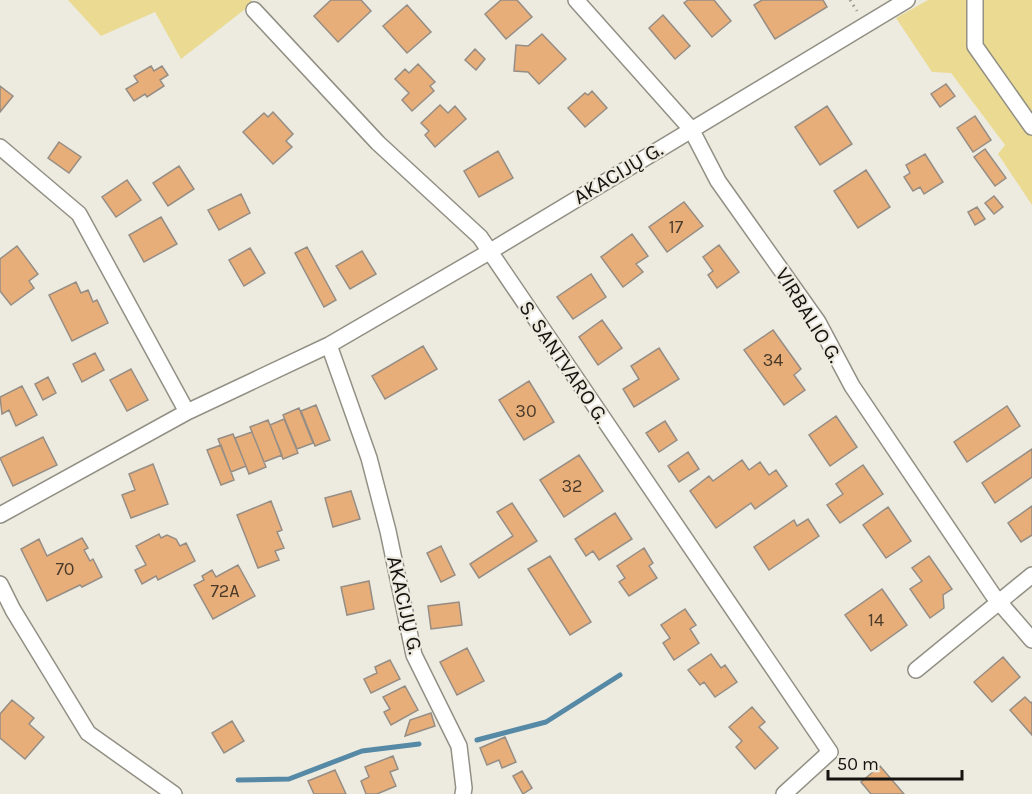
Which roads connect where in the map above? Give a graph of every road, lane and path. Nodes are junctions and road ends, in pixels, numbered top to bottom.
1 (576, 0) edge
2 (907, 0) edge
3 (975, 0) edge
4 (254, 10) dead end
5 (1032, 127) edge
6 (690, 129) junction
7 (0, 147) edge
8 (489, 252) junction
9 (329, 345) junction
10 (187, 412) junction
11 (0, 515) edge
12 (1032, 575) edge
13 (0, 584) edge
14 (1000, 603) junction
15 (1032, 640) edge
16 (916, 670) dead end
17 (174, 794) edge
18 (463, 794) edge
19 (783, 794) edge

1 - 6 street, VIRBALIO G.
2 - 6 street, AKACIJŲ G.
3 - 5 street
4 - 8 street, S. SANTVARO G.
6 - 8 street, AKACIJŲ G.
6 - 14 street, VIRBALIO G.
7 - 10 street
8 - 9 street, AKACIJŲ G.
8 - 19 street, S. SANTVARO G.
9 - 10 street, AKACIJŲ G.
9 - 18 street, AKACIJŲ G.
10 - 11 street, AKACIJŲ G.
12 - 14 street
13 - 17 street
14 - 15 street, VIRBALIO G.
14 - 16 street

